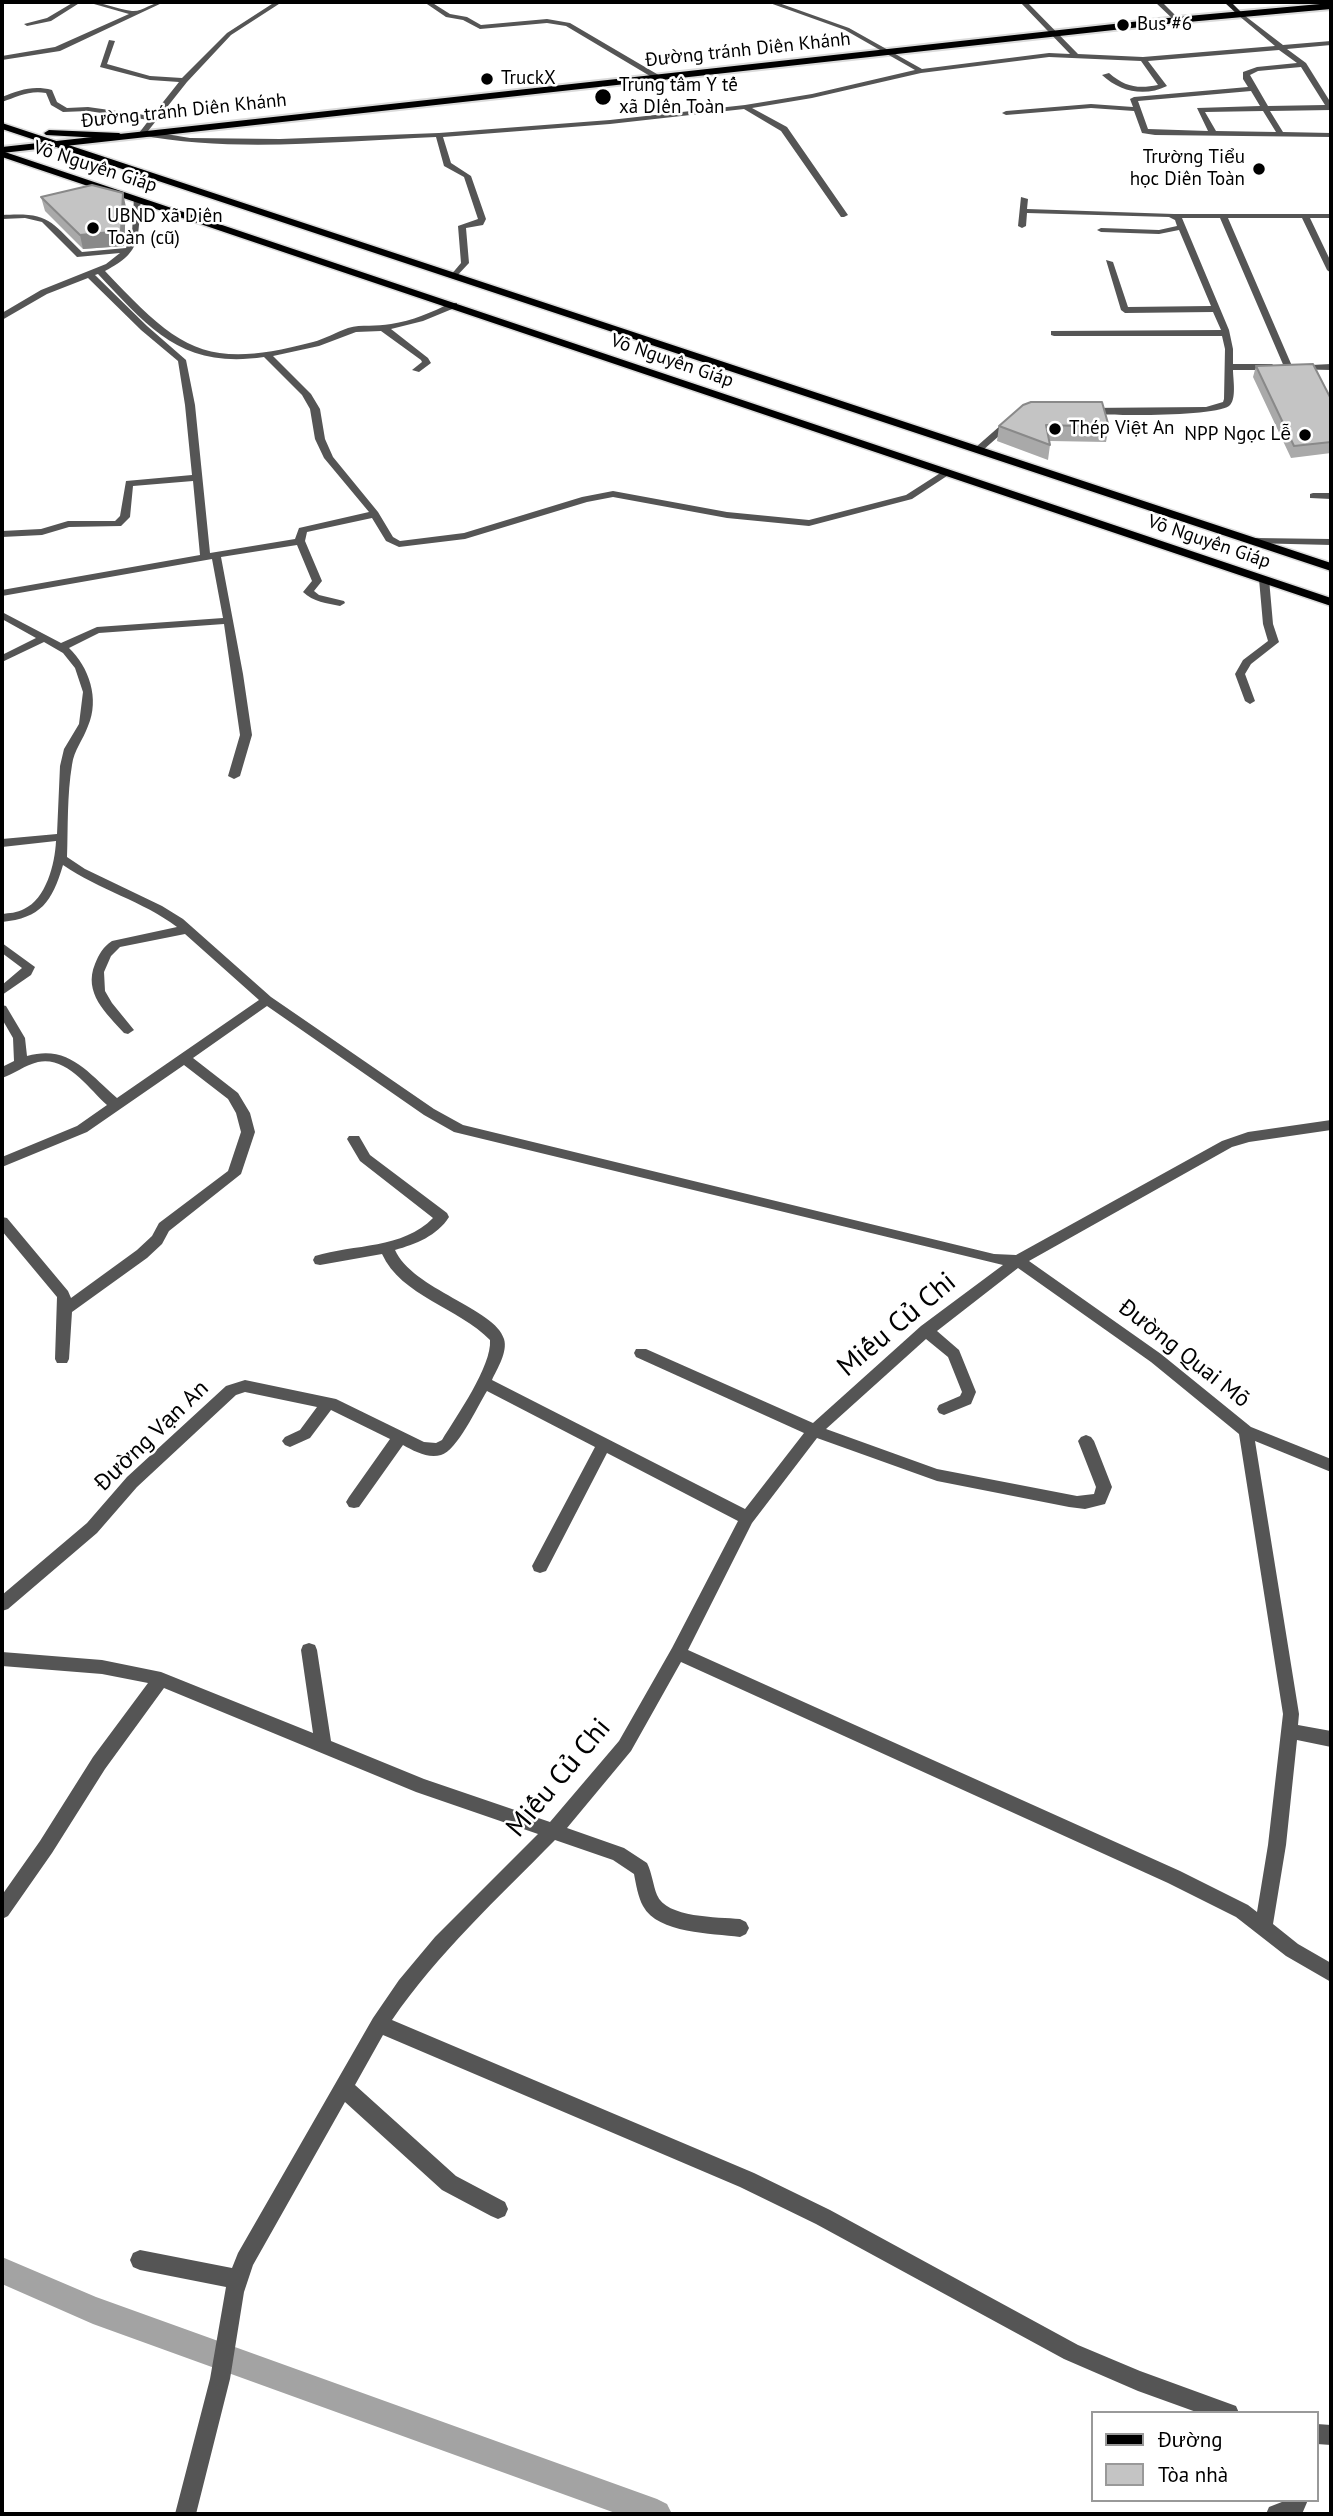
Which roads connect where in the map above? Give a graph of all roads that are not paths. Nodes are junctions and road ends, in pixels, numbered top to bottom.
1 (78, 2) edge
2 (90, 2) edge
3 (161, 2) edge
4 (279, 2) edge
5 (427, 2) edge
6 (770, 2) edge
7 (1023, 2) edge
8 (1158, 2) edge
9 (1227, 2) edge
10 (1331, 6) edge
11 (133, 13) junction
12 (1240, 13) junction
13 (1177, 20) junction
14 (27, 24) dead end
15 (1055, 35) junction
16 (111, 41) dead end
17 (1331, 43) edge
18 (1282, 46) junction
19 (891, 53) junction
20 (1075, 55) junction
21 (2, 58) edge
22 (1143, 60) junction
23 (1303, 65) junction
24 (920, 71) junction
25 (1106, 75) dead end
26 (658, 77) junction
27 (184, 80) junction
28 (1253, 89) junction
29 (1191, 95) junction
30 (2, 100) edge
31 (745, 107) junction
32 (1331, 107) edge
33 (1265, 108) junction
34 (1136, 109) junction
35 (1200, 110) junction
36 (1006, 113) dead end
37 (153, 119) junction
38 (2, 126) edge
39 (143, 133) junction
40 (1213, 133) junction
41 (1281, 134) junction
42 (439, 135) junction
43 (1331, 135) edge
44 (119, 136) junction
45 (57, 143) junction
46 (2, 154) edge
47 (122, 165) junction
48 (137, 199) junction
49 (1024, 200) dead end
50 (1024, 211) junction
51 (844, 215) dead end
52 (1174, 216) junction
53 (1223, 216) junction
54 (1305, 216) junction
55 (1331, 216) edge
56 (2, 217) edge
57 (1022, 226) dead end
58 (1183, 227) junction
59 (1101, 230) dead end
60 (128, 250) junction
61 (1109, 262) dead end
62 (1331, 270) edge
63 (95, 273) junction
64 (454, 276) junction
65 (454, 305) junction
66 (1217, 309) junction
67 (2, 317) edge
68 (383, 328) junction
69 (1054, 333) dead end
70 (1226, 333) junction
71 (265, 353) junction
72 (1228, 367) junction
73 (1288, 367) junction
74 (1331, 367) edge
75 (416, 370) dead end
76 (762, 394) junction
77 (1076, 411) edge
78 (1021, 414) edge
79 (979, 449) junction
80 (948, 472) junction
81 (197, 478) junction
82 (1313, 496) dead end
83 (1331, 496) edge
84 (374, 514) junction
85 (2, 534) edge
86 (300, 541) junction
87 (1254, 541) junction
88 (1331, 542) edge
89 (211, 556) junction
90 (1331, 567) edge
91 (1264, 579) junction
92 (2, 593) edge
93 (1331, 602) edge
94 (340, 603) dead end
95 (2, 615) edge
96 (228, 621) junction
97 (42, 639) junction
98 (62, 647) junction
99 (2, 659) edge
100 (1250, 701) dead end
101 (234, 776) dead end
102 (61, 837) junction
103 (2, 843) edge
104 (60, 856) junction
105 (2, 918) edge
106 (187, 929) junction
107 (2, 947) edge
108 (2, 991) edge
109 (267, 1000) junction
110 (2, 1009) edge
111 (128, 1030) dead end
112 (185, 1059) junction
113 (21, 1062) junction
114 (2, 1073) edge
115 (117, 1106) junction
116 (1331, 1125) edge
117 (354, 1139) dead end
118 (2, 1162) edge
119 (2, 1222) edge
120 (387, 1248) junction
121 (320, 1260) dead end
122 (1018, 1261) junction
123 (63, 1311) junction
124 (926, 1329) junction
125 (641, 1353) dead end
126 (62, 1359) dead end
127 (484, 1383) junction
128 (328, 1403) junction
129 (944, 1409) dead end
130 (816, 1429) junction
131 (1246, 1431) junction
132 (400, 1437) junction
133 (290, 1441) dead end
134 (1086, 1441) dead end
135 (603, 1446) junction
136 (1331, 1466) edge
137 (354, 1502) dead end
138 (747, 1518) junction
139 (540, 1566) dead end
140 (2, 1604) edge
141 (309, 1650) dead end
142 (678, 1653) junction
143 (2, 1660) edge
144 (161, 1679) junction
145 (1291, 1731) junction
146 (1331, 1739) edge
147 (323, 1745) junction
148 (554, 1830) junction
149 (2, 1910) edge
150 (1264, 1926) junction
151 (740, 1928) dead end
152 (1331, 1973) edge
153 (379, 2024) junction
154 (343, 2087) junction
155 (498, 2209) dead end
156 (140, 2260) dead end
157 (238, 2279) junction
158 (1223, 2411) edge
159 (1297, 2502) edge
160 (185, 2514) edge
161 (1276, 2514) edge

1 - 14 street
2 - 11 street
3 - 11 street
4 - 27 street
5 - 26 street
6 - 19 street
7 - 15 street
8 - 13 street
9 - 12 main road
10 - 12 highway, Đường tránh Diên Khánh
11 - 21 street
12 - 13 highway, Đường tránh Diên Khánh
12 - 18 street
13 - 15 highway, Đường tránh Diên Khánh
15 - 19 highway, Đường tránh Diên Khánh
15 - 20 street
16 - 27 street
17 - 18 street
18 - 22 street
18 - 23 street
19 - 24 street
19 - 26 highway, Đường tránh Diên Khánh
20 - 22 street
20 - 24 street
22 - 25 street
23 - 28 street
23 - 32 street
24 - 31 street
26 - 39 highway, Đường tránh Diên Khánh
27 - 37 street
28 - 29 street
28 - 33 street
29 - 34 street
29 - 35 street
30 - 37 street
31 - 42 street
31 - 51 street
32 - 33 street
33 - 35 street
33 - 41 street
34 - 36 street
34 - 40 street
35 - 40 street
37 - 39 street
38 - 44 main road
38 - 45 main road, Võ Nguyên Giáp
39 - 42 street
39 - 44 highway, Đường tránh Diên Khánh
39 - 47 main road
40 - 41 street
41 - 43 street
42 - 64 street
44 - 45 highway, Đường tránh Diên Khánh
45 - 46 highway, Đường tránh Diên Khánh
45 - 47 main road, Võ Nguyên Giáp
46 - 48 main road, Võ Nguyên Giáp
47 - 64 main road, Võ Nguyên Giáp
48 - 60 street
48 - 65 main road, Võ Nguyên Giáp
49 - 50 street
50 - 52 street
50 - 57 street
52 - 53 street
52 - 58 street
53 - 54 street
53 - 73 street
54 - 55 street
54 - 62 street
56 - 60 street
58 - 59 street
58 - 66 street
60 - 63 street
61 - 66 street
63 - 67 street
63 - 71 street
63 - 81 street
64 - 76 main road, Võ Nguyên Giáp
65 - 68 street
65 - 76 main road, Võ Nguyên Giáp
66 - 70 street
68 - 71 street
68 - 75 street
69 - 70 street
70 - 72 street
71 - 84 street
72 - 73 street
72 - 77 street
73 - 74 street
76 - 79 main road, Võ Nguyên Giáp
76 - 80 main road, Võ Nguyên Giáp
78 - 79 street
79 - 87 main road, Võ Nguyên Giáp
80 - 84 street
80 - 91 main road, Võ Nguyên Giáp
81 - 85 street
81 - 89 street
82 - 83 street
84 - 86 street
86 - 89 street
86 - 94 street
87 - 88 street
87 - 90 main road, Võ Nguyên Giáp
89 - 92 street
89 - 96 street
91 - 93 main road, Võ Nguyên Giáp
91 - 100 street
95 - 97 street
96 - 98 street
96 - 101 street
97 - 98 street
97 - 99 street
98 - 102 street
102 - 103 street
102 - 104 street
104 - 105 street
104 - 106 street
106 - 109 street
106 - 111 street
107 - 108 street
109 - 112 street
109 - 122 street
110 - 113 street
112 - 115 street
112 - 123 street
113 - 114 street
113 - 115 street
115 - 118 street
116 - 122 street, Miếu Củ Chi
117 - 120 street
119 - 123 street
120 - 121 street
120 - 127 street
122 - 124 street, Miếu Củ Chi
122 - 131 street, Đường Quai Mõ
123 - 126 street
124 - 129 street
124 - 130 street, Miếu Củ Chi
125 - 130 street
127 - 132 street, Đường Vạn An
127 - 135 street
128 - 132 street, Đường Vạn An
128 - 133 street
128 - 140 street, Đường Vạn An
130 - 134 street
130 - 138 street, Miếu Củ Chi
131 - 136 street, Đường Quai Mõ
131 - 145 street
132 - 137 street
135 - 138 street
135 - 139 street
138 - 142 street, Miếu Củ Chi
141 - 147 street
142 - 148 street, Miếu Củ Chi
142 - 150 street
143 - 144 street
144 - 147 street
144 - 149 street
145 - 146 street
145 - 150 street
147 - 148 street
148 - 151 street
148 - 153 street, Miếu Củ Chi
150 - 152 street
153 - 154 street, Miếu Củ Chi
153 - 158 street
154 - 155 street
154 - 157 street, Miếu Củ Chi
156 - 157 street
157 - 160 street, Miếu Củ Chi
159 - 161 street

